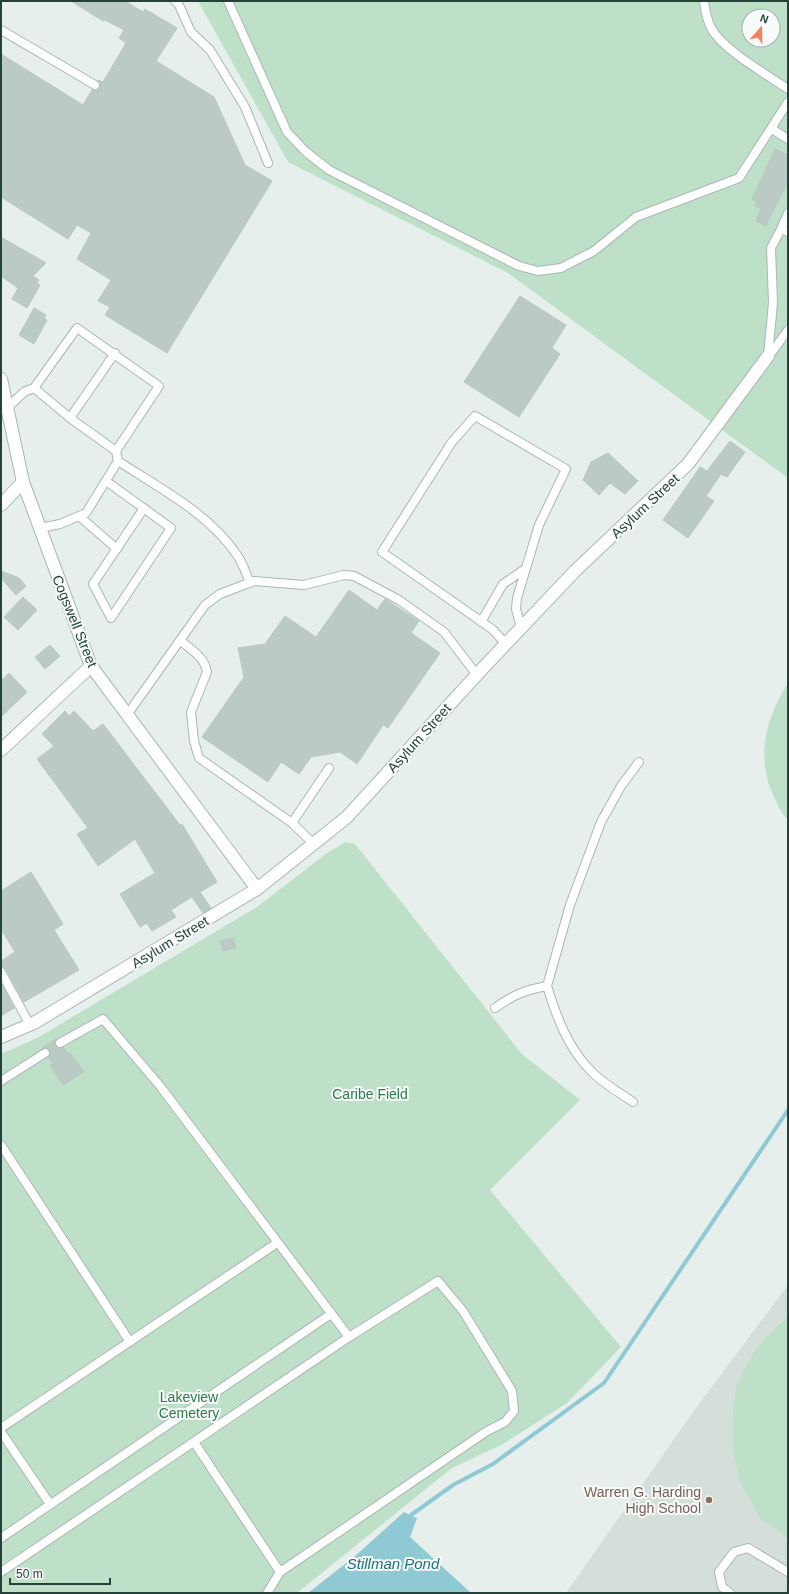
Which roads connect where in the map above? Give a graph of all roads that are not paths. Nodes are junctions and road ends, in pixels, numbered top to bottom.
1 (175, 1) edge
2 (228, 1) edge
3 (704, 1) edge
4 (1, 30) edge
5 (95, 85) dead end
6 (788, 89) edge
7 (788, 102) edge
8 (772, 128) junction
9 (788, 140) edge
10 (268, 163) dead end
11 (788, 213) edge
12 (784, 230) edge
13 (788, 330) edge
14 (115, 353) junction
15 (768, 356) junction
16 (2, 383) edge
17 (34, 388) junction
18 (6, 409) junction
19 (70, 418) junction
20 (116, 451) junction
21 (118, 461) junction
22 (106, 481) junction
23 (23, 482) junction
24 (1, 505) edge
25 (144, 508) junction
26 (79, 516) junction
27 (40, 528) junction
28 (117, 549) junction
29 (525, 570) junction
30 (250, 583) junction
31 (481, 622) junction
32 (521, 628) junction
33 (180, 640) junction
34 (506, 644) junction
35 (91, 666) junction
36 (477, 675) junction
37 (127, 715) junction
38 (1, 750) edge
39 (639, 762) dead end
40 (329, 768) dead end
41 (292, 823) junction
42 (314, 844) junction
43 (257, 889) junction
44 (1, 972) edge
45 (547, 986) junction
46 (495, 1008) dead end
47 (30, 1025) junction
48 (1, 1037) edge
49 (60, 1043) dead end
50 (45, 1053) dead end
51 (1, 1081) edge
52 (633, 1102) dead end
53 (1, 1146) edge
54 (276, 1243) junction
55 (331, 1314) junction
56 (349, 1337) junction
57 (130, 1342) junction
58 (1, 1428) edge
59 (1, 1432) edge
60 (194, 1442) junction
61 (50, 1504) junction
62 (1, 1538) edge
63 (1, 1572) edge
64 (280, 1572) junction
65 (788, 1572) edge
66 (267, 1593) edge
67 (730, 1593) edge

1 - 10 lane
2 - 8 lane
3 - 6 lane
4 - 5 lane
7 - 8 lane
8 - 9 lane
11 - 12 lane
12 - 15 lane
13 - 15 lane
14 - 17 lane
14 - 19 lane
14 - 20 lane
15 - 32 street, Asylum Street
16 - 18 street, Cogswell Street
17 - 18 lane
17 - 19 lane
18 - 23 street, Cogswell Street
19 - 20 lane
20 - 21 lane
21 - 22 lane
21 - 30 lane
22 - 25 lane
22 - 26 lane
23 - 24 street
23 - 27 street, Cogswell Street
25 - 28 lane
25 - 28 lane
26 - 27 lane
26 - 28 lane
27 - 35 street, Cogswell Street
29 - 31 lane
29 - 31 lane
29 - 32 lane
30 - 33 lane
30 - 36 lane
31 - 34 lane
32 - 34 street, Asylum Street
33 - 37 lane
33 - 41 lane
34 - 36 street, Asylum Street
35 - 37 street, Cogswell Street
35 - 38 street
36 - 42 street, Asylum Street
37 - 43 street, Cogswell Street
39 - 45 lane
40 - 41 lane
41 - 42 lane
42 - 43 street, Asylum Street
43 - 47 street, Asylum Street
44 - 47 lane
45 - 46 lane
45 - 52 lane
47 - 48 street, Asylum Street
49 - 54 lane
50 - 51 lane
53 - 57 lane
54 - 55 lane
54 - 57 lane
55 - 56 lane
55 - 61 lane
56 - 60 lane
56 - 64 lane
57 - 58 lane
59 - 61 lane
60 - 63 lane
60 - 64 lane
61 - 62 lane
64 - 66 lane
65 - 67 lane

